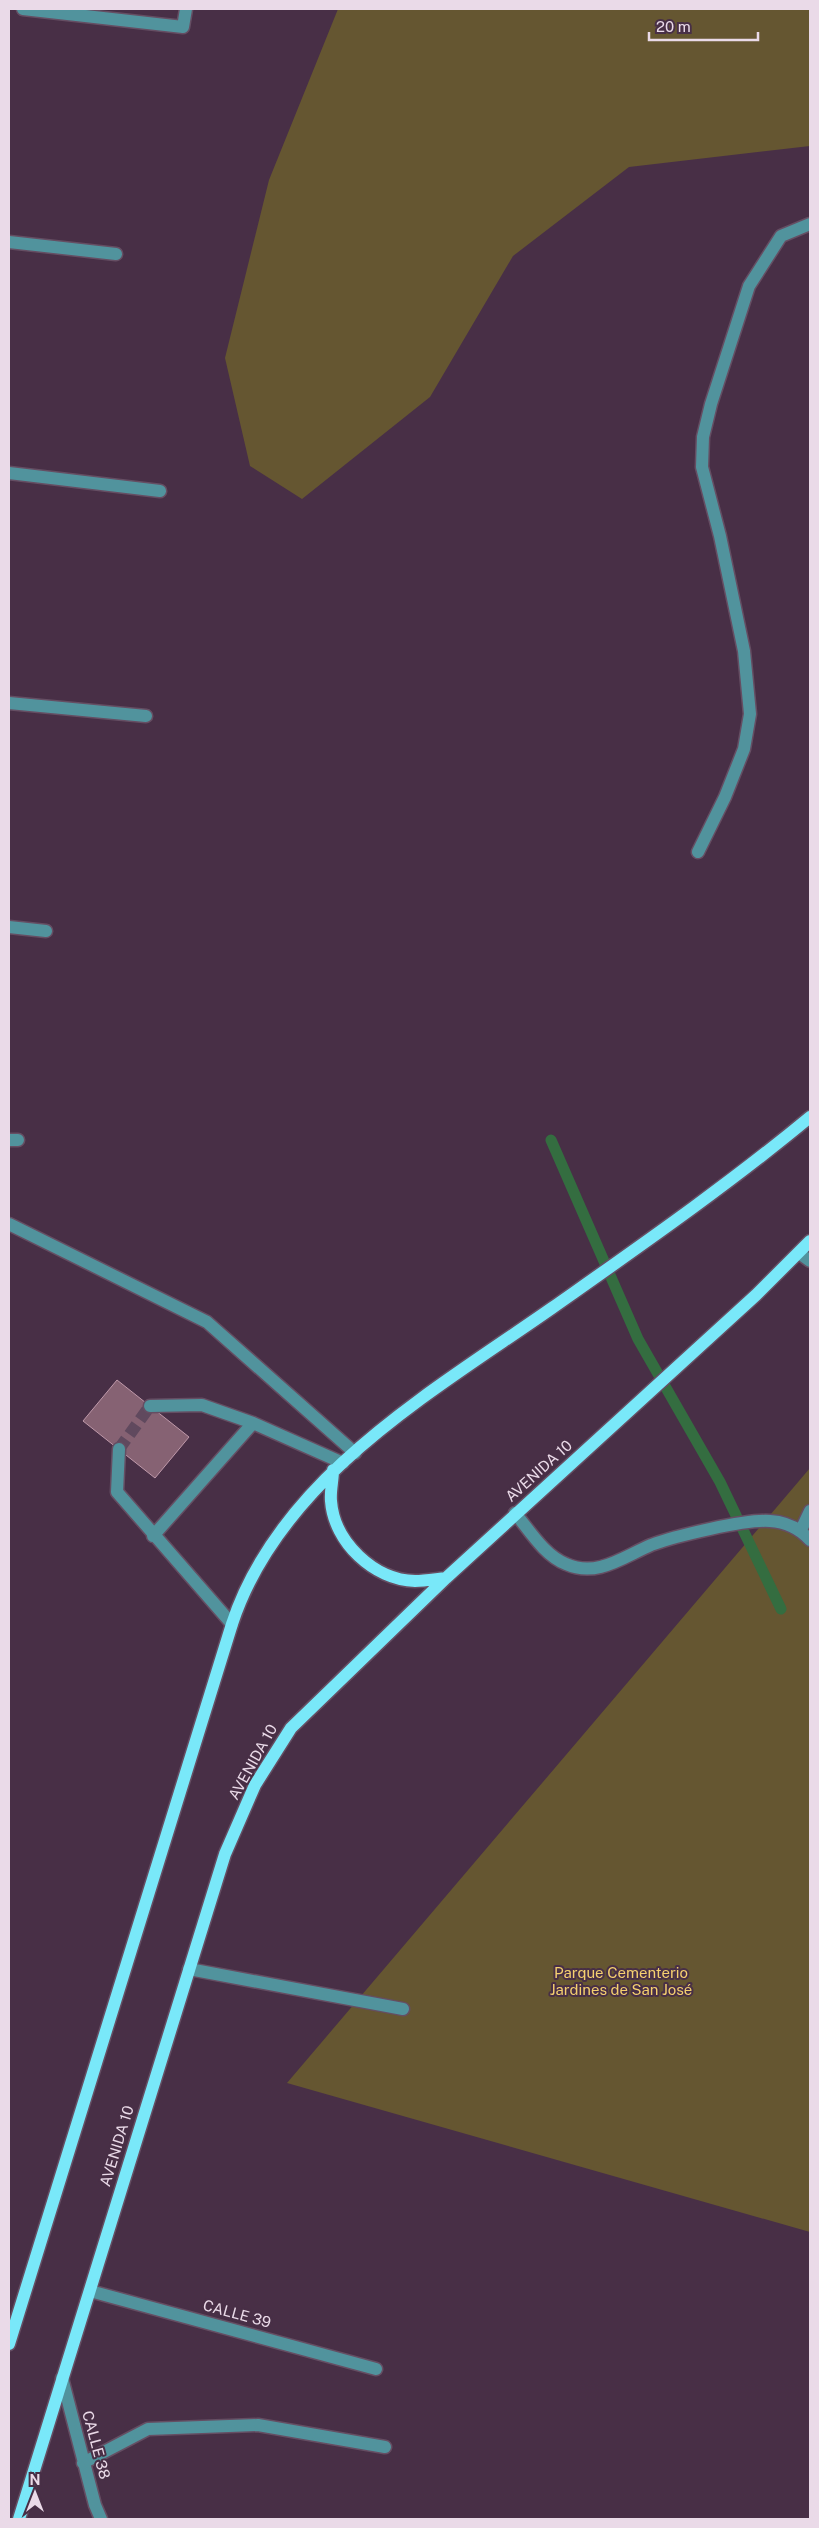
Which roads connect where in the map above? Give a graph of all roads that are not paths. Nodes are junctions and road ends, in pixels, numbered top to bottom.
1 (23, 9) edge
2 (186, 9) edge
3 (810, 224) edge
4 (9, 242) edge
5 (116, 254) dead end
6 (9, 473) edge
7 (160, 491) dead end
8 (9, 703) edge
9 (146, 716) dead end
10 (698, 852) dead end
11 (9, 927) edge
12 (46, 931) dead end
13 (810, 1117) edge
14 (9, 1224) edge
15 (810, 1240) edge
16 (799, 1253) junction
17 (810, 1261) edge
18 (150, 1406) dead end
19 (253, 1424) junction
20 (119, 1449) tunnel mouth
21 (355, 1453) junction
22 (338, 1467) junction
23 (810, 1511) edge
24 (515, 1514) junction
25 (801, 1530) junction
26 (154, 1536) junction
27 (810, 1540) edge
28 (446, 1578) junction
29 (232, 1624) junction
30 (189, 1969) junction
31 (403, 2009) dead end
32 (90, 2291) junction
33 (9, 2344) edge
34 (376, 2369) dead end
35 (62, 2378) junction
36 (386, 2447) dead end
37 (84, 2463) junction
38 (19, 2519) edge
39 (100, 2519) edge

1 - 2 street
3 - 10 street
4 - 5 street
6 - 7 street
8 - 9 street
11 - 12 street
13 - 21 main road
14 - 21 street
15 - 16 main road, AVENIDA 10
16 - 17 street
16 - 24 main road, AVENIDA 10
18 - 19 street
19 - 22 street
19 - 26 street
20 - 26 street
21 - 22 main road
22 - 28 main road
22 - 29 main road
23 - 25 street
24 - 25 street
24 - 28 main road, AVENIDA 10
25 - 27 street
26 - 29 street
28 - 30 main road, AVENIDA 10
29 - 33 main road
30 - 31 street
30 - 32 main road, AVENIDA 10
32 - 34 street, CALLE 39
32 - 35 main road, AVENIDA 10
35 - 37 street, CALLE 38
35 - 38 main road, AVENIDA 10
36 - 37 street
37 - 39 street, CALLE 38

